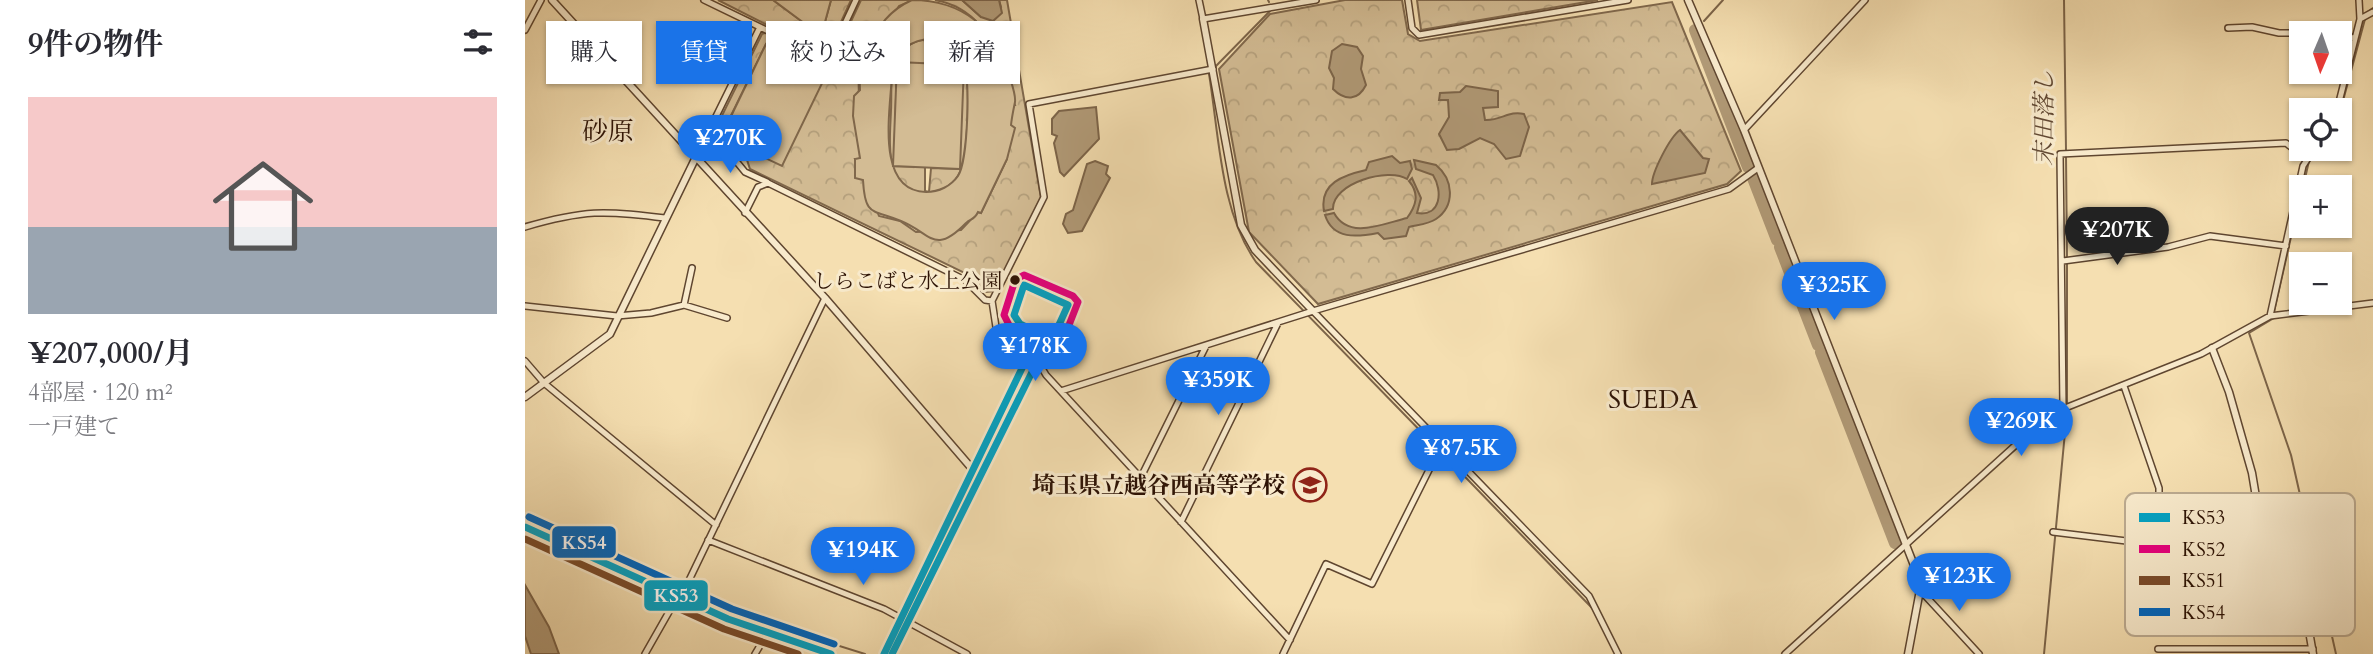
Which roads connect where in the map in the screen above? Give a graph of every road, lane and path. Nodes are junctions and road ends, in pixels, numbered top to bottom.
1 (541, 0) edge
2 (552, 0) edge
3 (704, 0) edge
4 (856, 0) edge
5 (1199, 0) edge
6 (1317, 0) edge
7 (1408, 0) edge
8 (1628, 0) edge
9 (1688, 0) edge
10 (1865, 0) edge
11 (2359, 0) edge
12 (2373, 12) edge
13 (1203, 19) junction
14 (2360, 19) junction
15 (760, 27) junction
16 (2228, 28) dead end
17 (525, 30) edge
18 (2289, 33) edge
19 (2354, 38) joint
20 (1213, 69) junction
21 (2340, 98) edge
22 (1744, 130) junction
23 (701, 144) junction
24 (2289, 146) edge
25 (696, 156) junction
26 (2305, 161) edge
27 (1758, 168) junction
28 (768, 183) junction
29 (745, 213) junction
30 (665, 218) junction
31 (525, 227) edge
32 (2286, 246) junction
33 (2063, 261) junction
34 (692, 268) dead end
35 (825, 298) junction
36 (992, 301) junction
37 (2373, 303) edge
38 (684, 305) junction
39 (525, 306) edge
40 (1313, 311) junction
41 (617, 316) junction
42 (2270, 316) junction
43 (727, 318) dead end
44 (1278, 323) junction
45 (1206, 346) junction
46 (2212, 348) junction
47 (1035, 356) junction
48 (525, 360) edge
49 (544, 383) junction
50 (2124, 386) junction
51 (1061, 391) junction
52 (525, 397) edge
53 (2063, 407) junction
54 (1442, 444) junction
55 (973, 470) junction
56 (1141, 477) junction
57 (980, 478) junction
58 (2159, 493) edge
59 (2254, 493) edge
60 (1181, 522) junction
61 (716, 525) junction
62 (525, 527) edge
63 (2053, 531) dead end
64 (708, 540) junction
65 (2125, 541) edge
66 (1907, 544) junction
67 (1920, 590) junction
68 (682, 592) junction
69 (901, 618) junction
70 (908, 621) junction
71 (767, 634) junction
72 (1290, 640) junction
73 (2158, 649) dead end
74 (2313, 652) edge
75 (645, 654) edge
76 (755, 654) edge
77 (831, 654) edge
78 (884, 654) edge
79 (892, 654) edge
80 (967, 654) edge
81 (1283, 654) edge
82 (1618, 654) edge
83 (1785, 654) edge
84 (1908, 654) edge
85 (1979, 654) edge

1 - 17 street
2 - 25 street
3 - 15 street
4 - 15 street
5 - 13 street
6 - 13 street
7 - 8 street
9 - 22 street
10 - 22 street
11 - 14 street
12 - 14 street
13 - 20 street
14 - 19 street
15 - 23 street
16 - 18 street
19 - 21 street
20 - 36 street
20 - 40 street
22 - 27 street
23 - 25 street
23 - 28 street
24 - 33 street
25 - 29 street
25 - 30 street
26 - 32 street
27 - 40 street
27 - 66 street
28 - 29 street
28 - 36 street
29 - 35 street
30 - 31 street
30 - 41 street
32 - 33 street
32 - 42 street
33 - 53 street
34 - 38 street
35 - 55 street
35 - 61 street
36 - 47 street
37 - 42 street
38 - 41 street
38 - 43 street
39 - 41 street
40 - 44 street
40 - 54 street
41 - 49 street
42 - 46 street
44 - 45 street
44 - 60 street
45 - 51 street
45 - 56 street
46 - 50 street
46 - 59 street
47 - 51 street
47 - 55 street
47 - 57 street
48 - 49 street
49 - 52 street
49 - 61 street
50 - 53 street
50 - 58 street
51 - 56 street
53 - 66 street
54 - 72 street
54 - 82 street
55 - 57 street
55 - 69 street
56 - 60 street
57 - 70 street
60 - 72 street
61 - 64 street
62 - 68 main road
63 - 65 street
64 - 68 street
64 - 69 street
66 - 67 street
66 - 83 street
67 - 84 street
67 - 85 street
68 - 71 main road
68 - 75 street
69 - 70 street
69 - 78 street
70 - 79 street
70 - 80 street
71 - 76 street
71 - 77 main road
72 - 81 street
73 - 74 street

